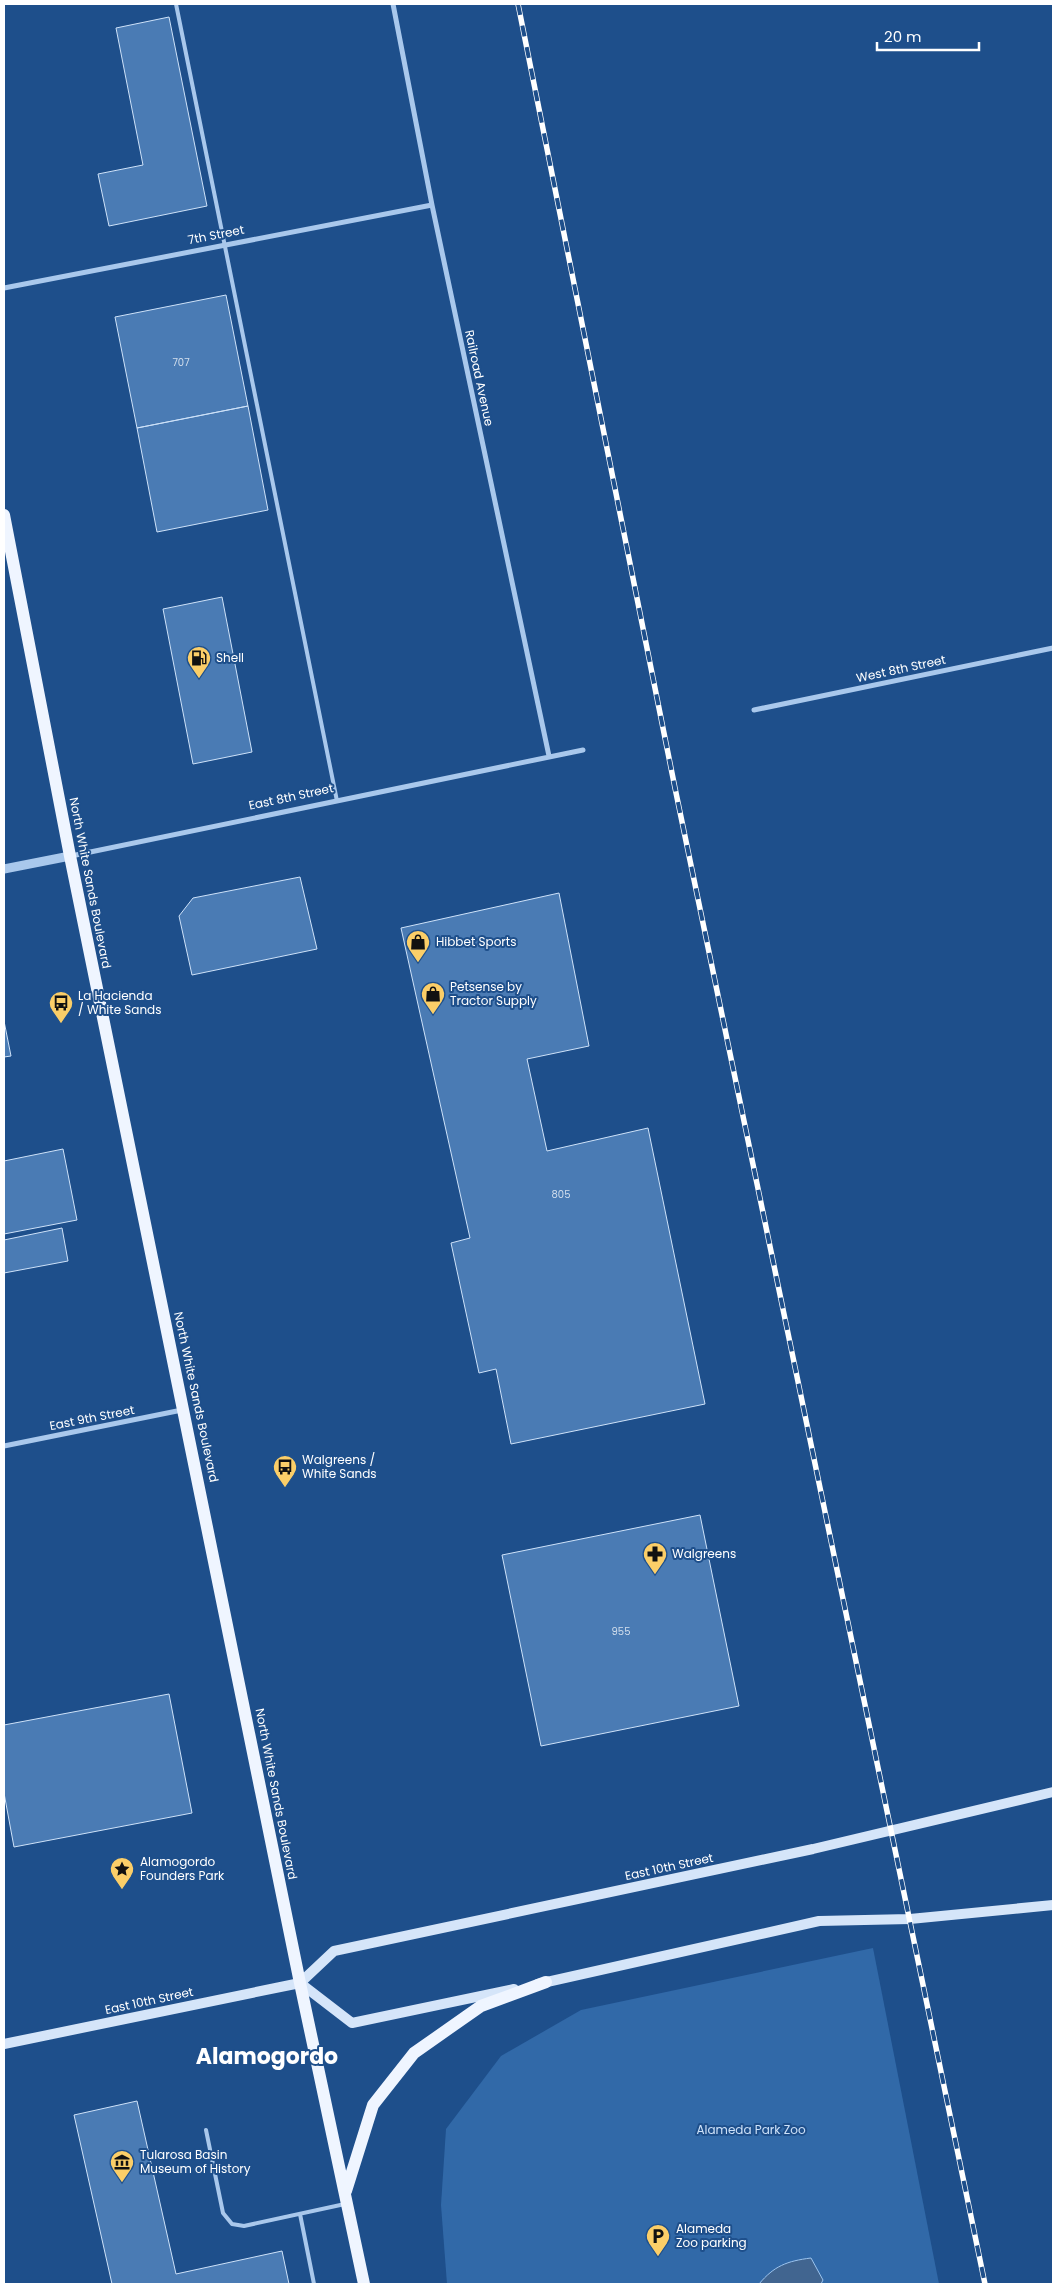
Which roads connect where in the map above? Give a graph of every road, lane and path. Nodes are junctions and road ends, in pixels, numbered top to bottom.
1 (176, 4) edge
2 (392, 4) edge
3 (432, 204) junction
4 (226, 243) junction
5 (4, 288) edge
6 (4, 515) edge
7 (1053, 648) edge
8 (754, 710) dead end
9 (583, 750) dead end
10 (549, 756) junction
11 (337, 801) junction
12 (70, 856) junction
13 (4, 870) edge
14 (184, 1410) junction
15 (4, 1446) edge
16 (1053, 1792) edge
17 (1053, 1905) edge
18 (546, 1982) junction
19 (300, 1983) junction
20 (4, 2044) edge
21 (206, 2130) dead end
22 (346, 2198) junction
23 (300, 2214) junction
24 (314, 2284) edge
25 (364, 2284) edge

1 - 4 lane
2 - 3 street, Railroad Avenue
3 - 4 street, 7th Street
3 - 10 street, Railroad Avenue
4 - 5 street, 7th Street
4 - 11 lane
6 - 12 main road, North White Sands Boulevard
7 - 8 street, West 8th Street
9 - 10 street, East 8th Street
10 - 11 street, East 8th Street
11 - 12 street, East 8th Street
12 - 13 street, East 8th Street
12 - 14 main road, North White Sands Boulevard
14 - 15 street, East 9th Street
14 - 19 main road, North White Sands Boulevard
16 - 19 main road, East 10th Street
17 - 18 main road
18 - 19 main road
18 - 22 main road
19 - 20 main road, East 10th Street
19 - 22 main road, North White Sands Boulevard
21 - 23 lane
22 - 23 lane
22 - 25 main road, North White Sands Boulevard
23 - 24 lane

